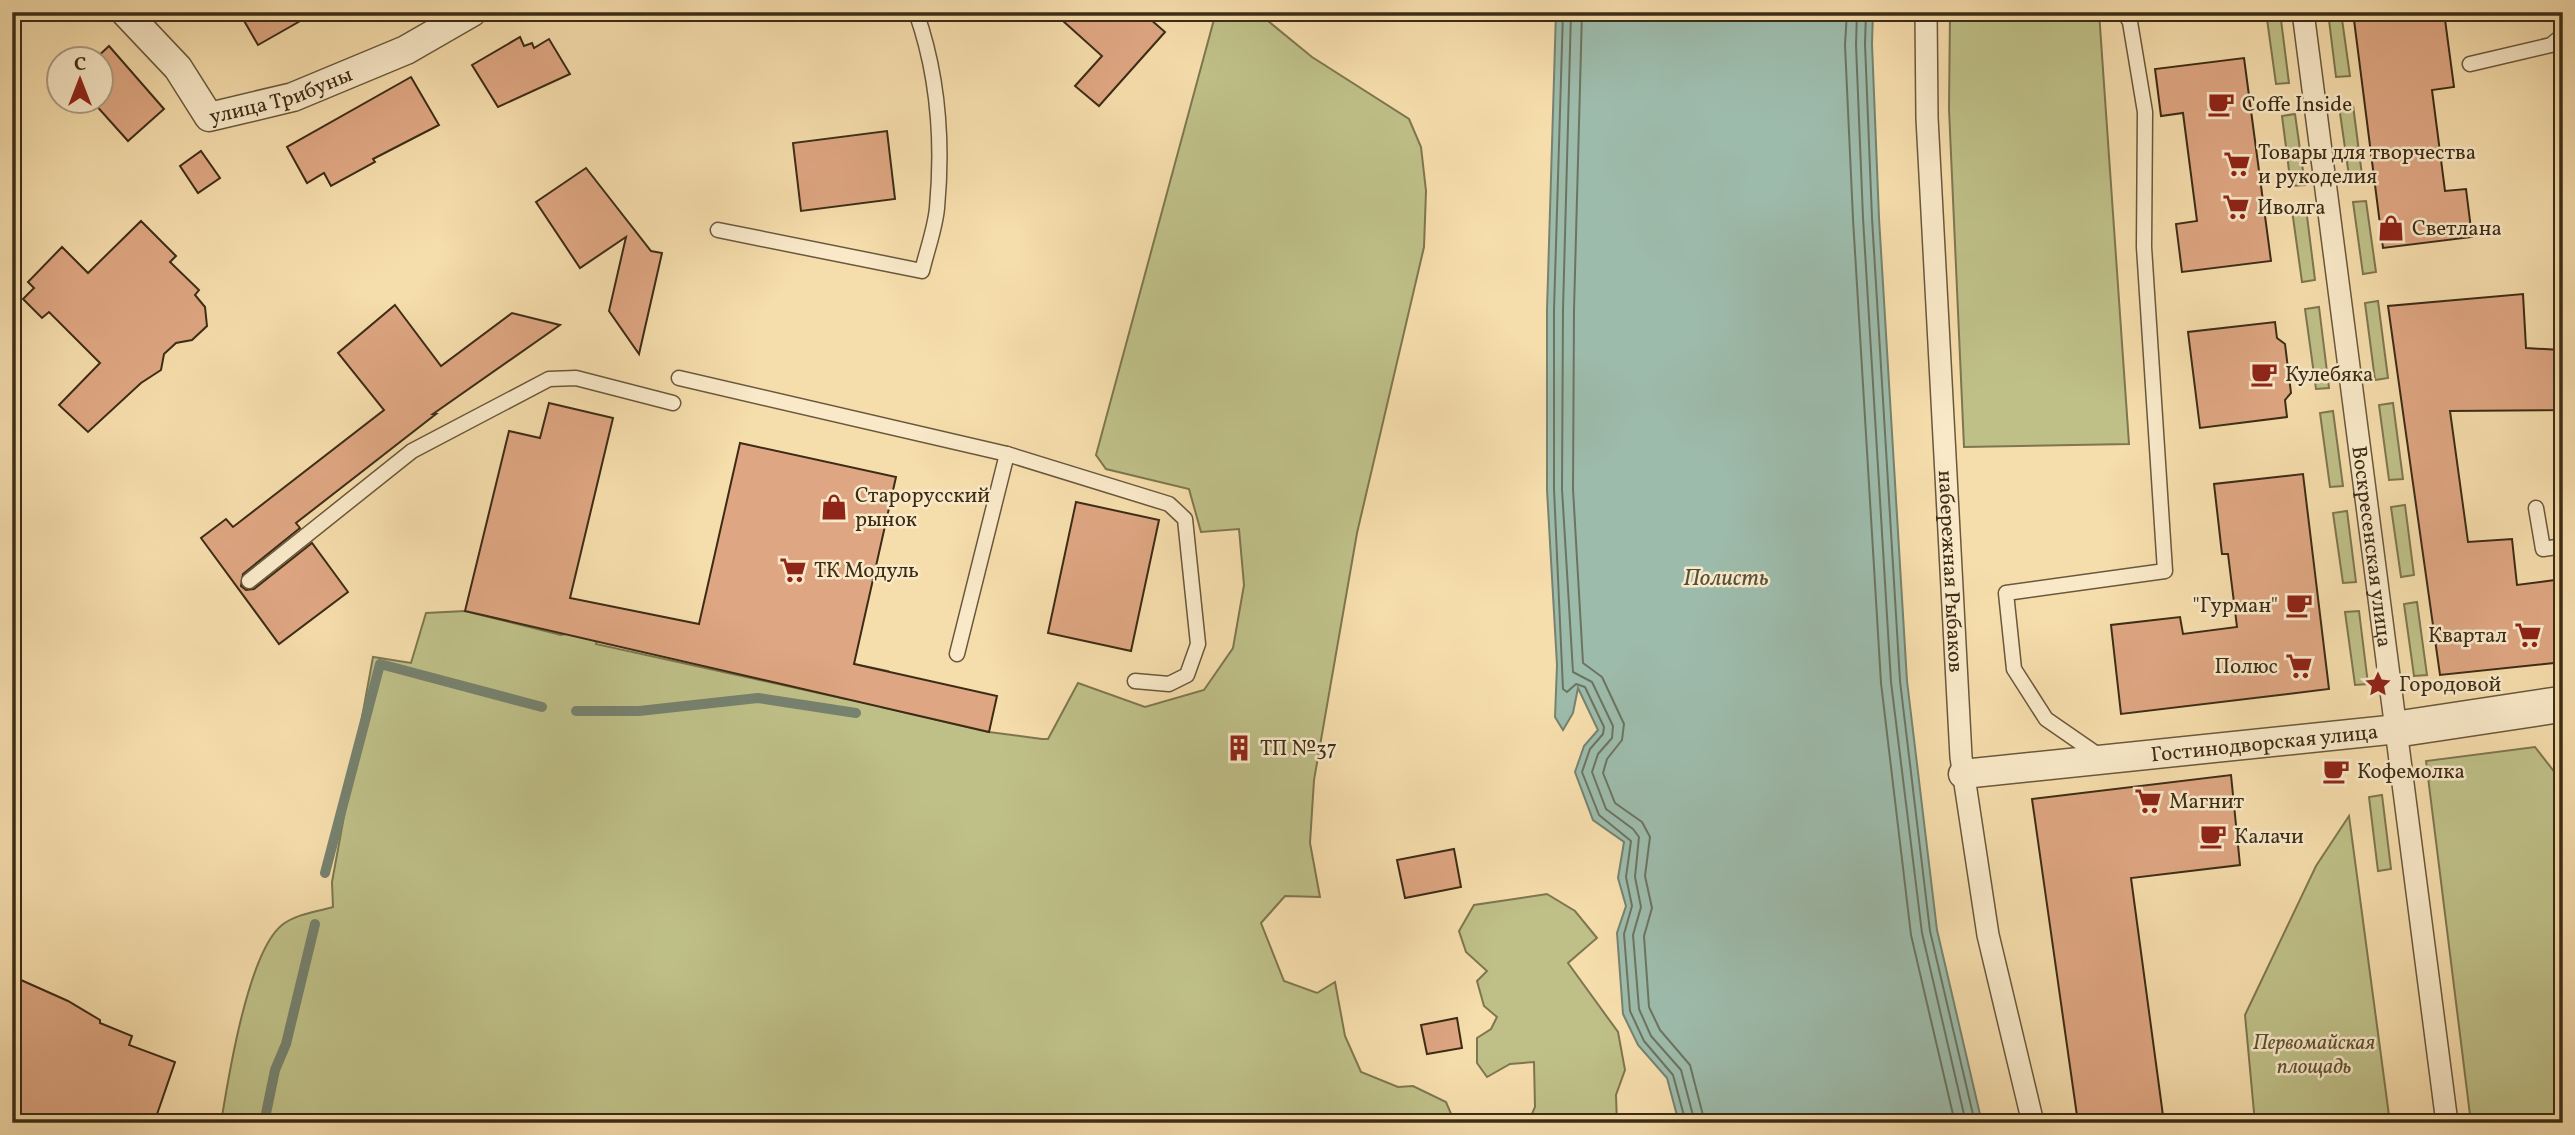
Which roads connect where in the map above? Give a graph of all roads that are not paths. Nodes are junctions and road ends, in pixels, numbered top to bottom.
1 (125, 12) edge
2 (472, 12) edge
3 (916, 12) edge
4 (1926, 12) edge
5 (2124, 12) edge
6 (2303, 12) edge
7 (2563, 35) edge
8 (2470, 64) dead end
9 (718, 230) dead end
10 (679, 379) dead end
11 (673, 403) dead end
12 (1007, 454) junction
13 (2536, 508) dead end
14 (2563, 546) edge
15 (249, 581) dead end
16 (957, 654) dead end
17 (1135, 681) dead end
18 (2563, 704) edge
19 (2398, 729) junction
20 (2106, 760) junction
21 (1964, 775) junction
22 (2033, 1123) edge
23 (2447, 1123) edge

1 - 2 street, улица Трибуны
3 - 9 lane
4 - 21 street, набережная Рыбаков
5 - 20 lane
6 - 19 street, Воскресенская улица
7 - 8 lane
10 - 12 lane
11 - 15 lane
12 - 16 lane
12 - 17 lane
13 - 14 lane
18 - 19 street, Гостинодворская улица
19 - 20 street, Гостинодворская улица
19 - 23 street, Воскресенская улица
20 - 21 street, Гостинодворская улица
21 - 22 street, набережная Рыбаков

